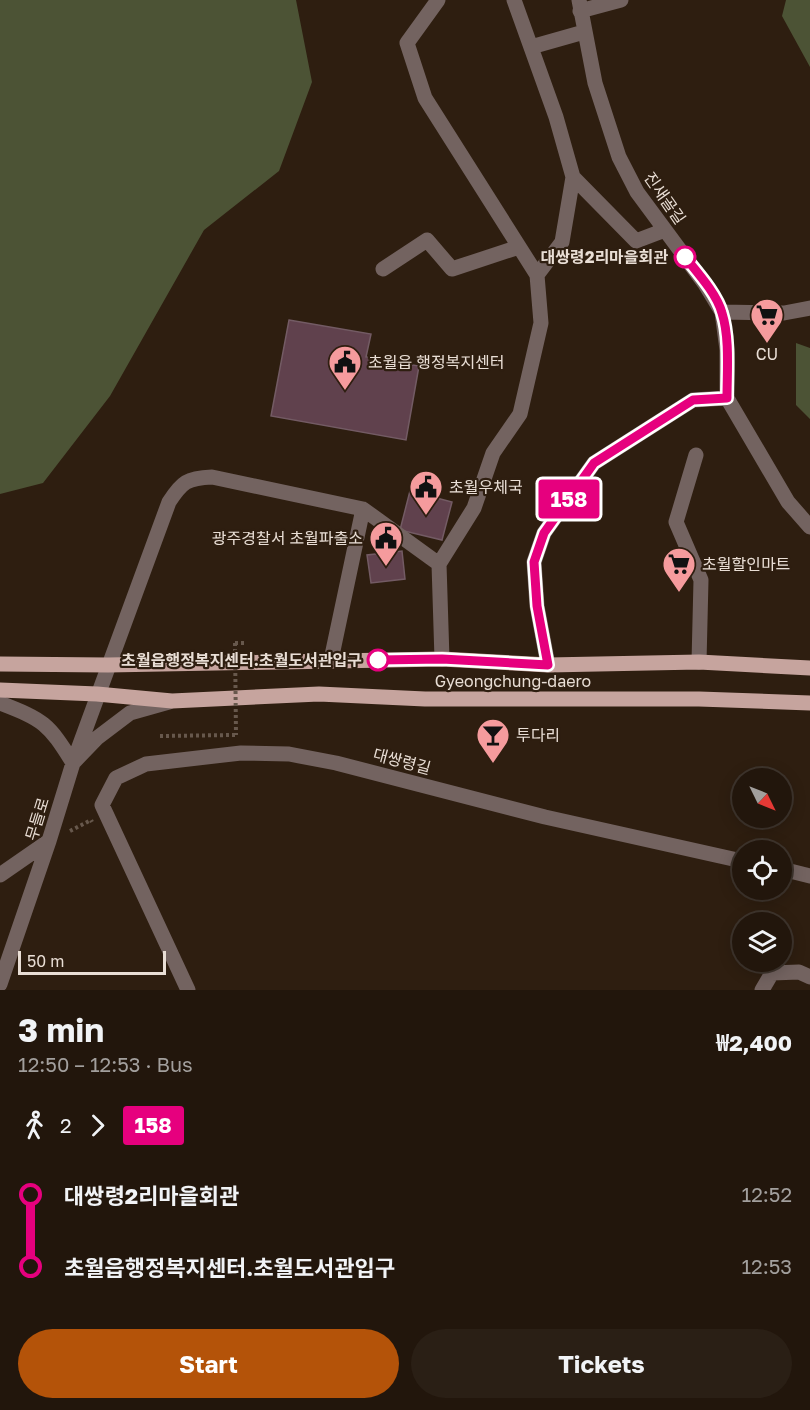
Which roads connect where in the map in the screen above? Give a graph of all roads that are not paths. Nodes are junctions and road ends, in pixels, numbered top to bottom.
1 (438, 0) edge
2 (514, 0) edge
3 (621, 0) edge
4 (579, 5) edge
5 (584, 32) junction
6 (531, 47) junction
7 (573, 177) junction
8 (665, 230) junction
9 (519, 247) junction
10 (383, 269) dead end
11 (537, 275) junction
12 (810, 308) edge
13 (722, 312) junction
14 (727, 398) junction
15 (696, 455) dead end
16 (363, 508) junction
17 (810, 527) edge
18 (439, 564) junction
19 (442, 659) junction
20 (331, 660) junction
21 (699, 662) junction
22 (0, 664) edge
23 (108, 665) junction
24 (548, 665) junction
25 (810, 668) edge
26 (0, 690) edge
27 (97, 694) junction
28 (172, 701) junction
29 (0, 703) edge
30 (810, 703) edge
31 (73, 763) junction
32 (49, 841) junction
33 (732, 859) edge
34 (792, 872) edge
35 (0, 875) edge
36 (810, 876) edge
37 (810, 977) edge
38 (0, 984) edge
39 (188, 990) edge
40 (762, 990) edge

1 - 9 street
2 - 6 street
3 - 4 street
4 - 5 street, 진새골길
5 - 6 street
5 - 8 street, 진새골길
6 - 7 street
7 - 8 street
7 - 11 street
8 - 13 street, 진새골길
9 - 10 street
9 - 11 street
11 - 18 street
12 - 13 street
13 - 14 street, 진새골길
14 - 17 street
14 - 24 street
15 - 21 street
16 - 18 street
16 - 20 street
16 - 23 street, 무들로
18 - 19 street
19 - 20 main road, Gyeongchung-daero
19 - 24 main road, Gyeongchung-daero
20 - 23 main road, Gyeongchung-daero
21 - 24 main road, Gyeongchung-daero
21 - 25 main road, Gyeongchung-daero
22 - 23 main road, Gyeongchung-daero
23 - 27 street, 무들로
26 - 27 main road, Gyeongchung-daero
27 - 28 main road, Gyeongchung-daero
27 - 31 street, 무들로
28 - 30 main road, Gyeongchung-daero
28 - 31 street
29 - 31 street
31 - 32 street, 무들로
32 - 35 street
32 - 38 street, 무들로
33 - 39 street, 대쌍령길
34 - 36 street
37 - 40 street

